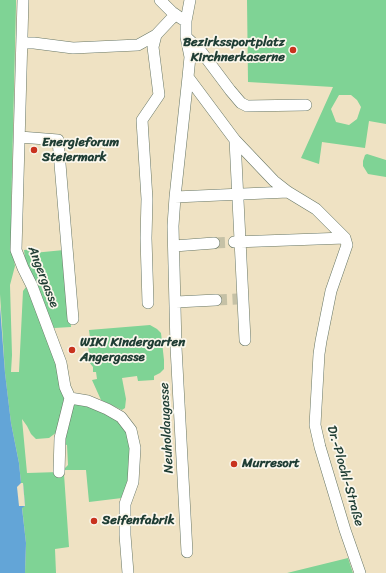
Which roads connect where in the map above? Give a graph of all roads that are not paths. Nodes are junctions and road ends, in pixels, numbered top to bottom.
1 (160, 0) edge
2 (190, 0) edge
3 (23, 2) edge
4 (176, 15) junction
5 (186, 21) junction
6 (156, 35) junction
7 (186, 37) junction
8 (22, 43) junction
9 (188, 77) junction
10 (306, 105) dead end
11 (20, 137) junction
12 (235, 140) junction
13 (288, 192) junction
14 (237, 194) junction
15 (175, 197) junction
16 (345, 238) junction
17 (236, 242) junction
18 (214, 243) tunnel mouth
19 (174, 246) junction
20 (216, 300) tunnel mouth
21 (176, 302) junction
22 (148, 303) dead end
23 (74, 319) dead end
24 (245, 340) dead end
25 (70, 398) junction
26 (59, 472) dead end
27 (187, 552) dead end
28 (128, 573) edge
29 (360, 573) edge

1 - 4 street
2 - 5 street, Neuholdaugasse
3 - 8 street, Angergasse
4 - 5 street
4 - 6 street
5 - 7 street, Neuholdaugasse
6 - 8 street
6 - 22 street
7 - 9 street, Neuholdaugasse
7 - 10 street
8 - 11 street, Angergasse
9 - 12 street
9 - 15 street, Neuholdaugasse
11 - 23 street
11 - 25 street, Angergasse
12 - 13 street
12 - 14 street
13 - 14 street
13 - 16 street
14 - 15 street
14 - 17 street
15 - 19 street, Neuholdaugasse
16 - 17 street
16 - 29 street, Dr.-Plochl-Straße
17 - 24 street
18 - 19 street
19 - 21 street, Neuholdaugasse
20 - 21 street
21 - 27 street, Neuholdaugasse
25 - 26 street
25 - 28 street

